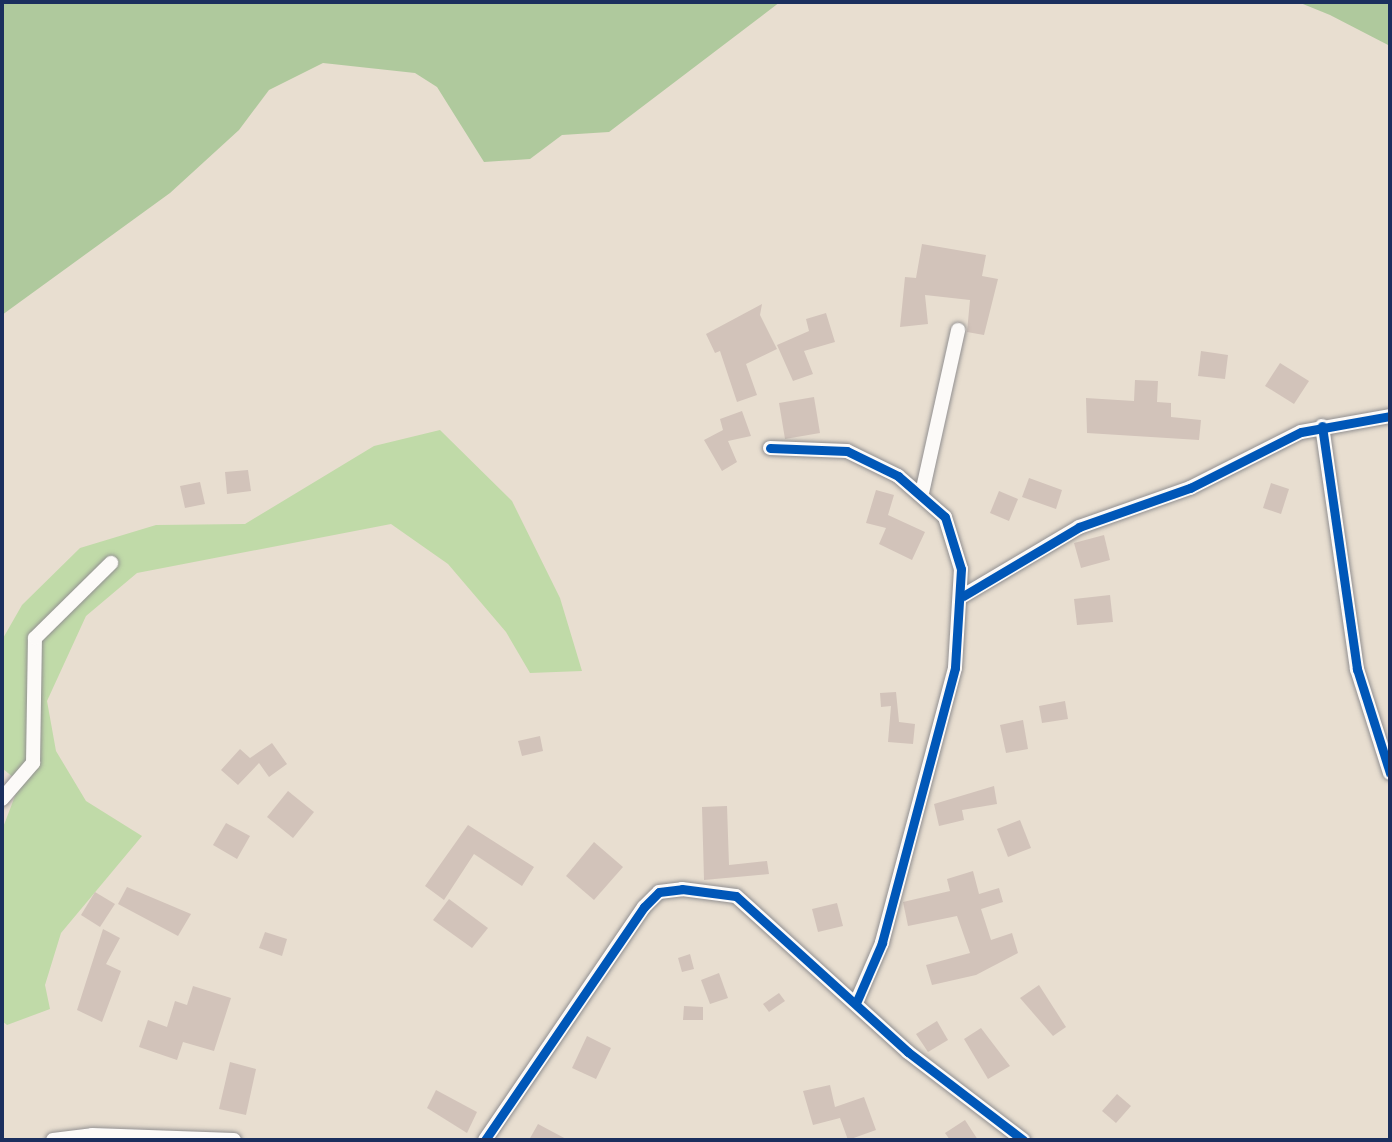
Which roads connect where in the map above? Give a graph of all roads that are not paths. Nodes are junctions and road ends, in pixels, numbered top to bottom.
1 (958, 330) dead end
2 (1390, 416) edge
3 (1322, 426) junction
4 (770, 448) dead end
5 (922, 493) junction
6 (111, 563) dead end
7 (962, 596) junction
8 (1390, 773) edge
9 (2, 799) edge
10 (856, 1003) junction
11 (53, 1140) edge
12 (234, 1140) edge
13 (485, 1140) edge
14 (1023, 1140) edge

1 - 5 street
2 - 3 street
3 - 7 street
3 - 8 street
4 - 5 street
5 - 7 street
6 - 9 street
7 - 10 street
10 - 13 street
10 - 14 street
11 - 12 street

